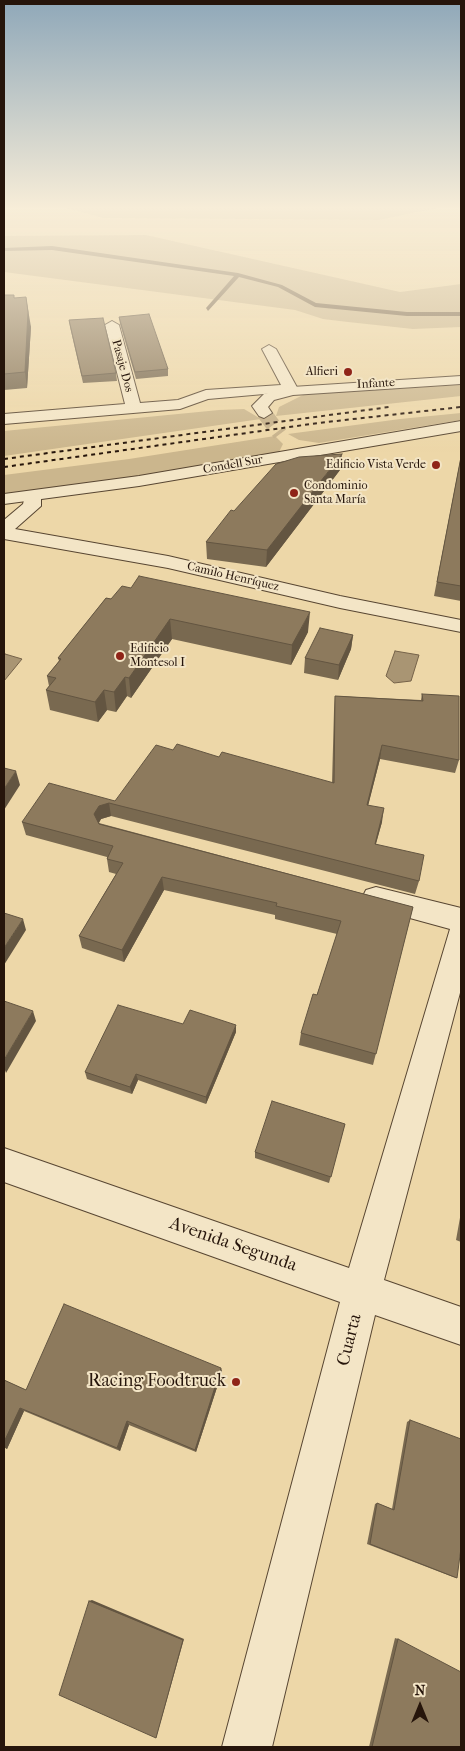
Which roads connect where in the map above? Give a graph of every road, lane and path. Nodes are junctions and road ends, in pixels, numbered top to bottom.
1 (112, 325) dead end
2 (269, 349) dead end
3 (461, 380) edge
4 (292, 391) junction
5 (180, 404) junction
6 (133, 407) junction
7 (4, 419) edge
8 (461, 426) edge
9 (287, 441) tunnel mouth
10 (300, 453) junction
11 (32, 496) junction
12 (4, 498) edge
13 (4, 531) edge
14 (461, 626) edge
15 (349, 891) edge
16 (461, 920) edge
17 (461, 935) edge
18 (4, 1165) edge
19 (362, 1290) junction
20 (461, 1326) edge
21 (247, 1747) edge

1 - 6 street, Pasaje Dos
2 - 4 street
3 - 4 street, Infante
4 - 5 street, Infante
4 - 5 street, Infante
5 - 6 street, Infante
6 - 7 street, Infante
8 - 10 street, Condell Sur
9 - 10 street
10 - 11 street, Condell Sur
11 - 12 street, Condell Sur
11 - 13 street
13 - 14 street, Camilo Henríquez
15 - 16 street
17 - 19 street, Cuarta
18 - 19 street, Avenida Segunda
19 - 20 street, Avenida Segunda
19 - 21 street, Cuarta

